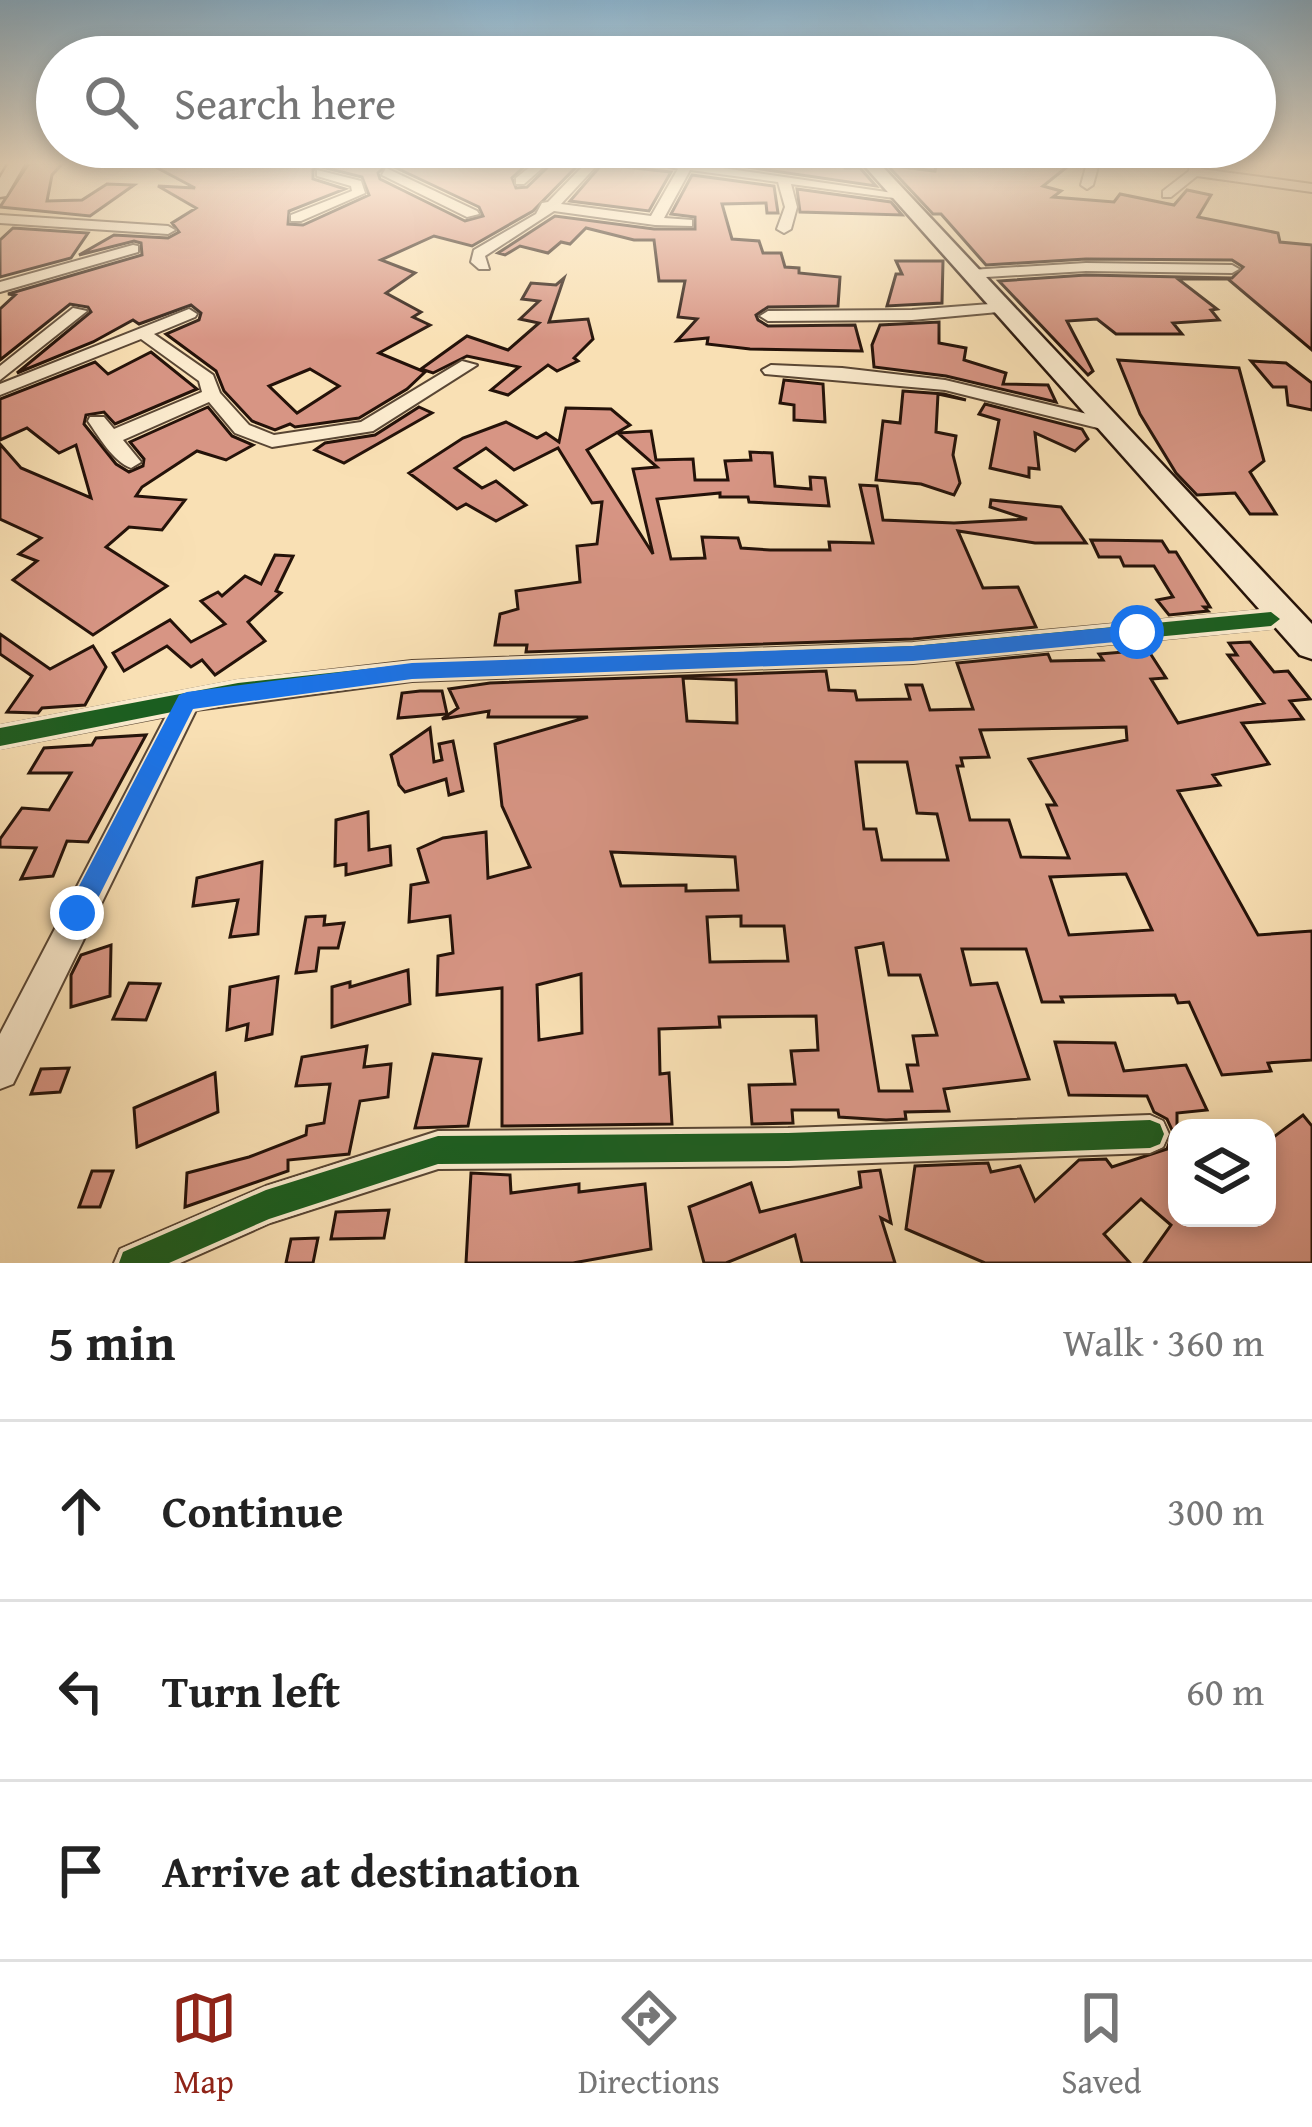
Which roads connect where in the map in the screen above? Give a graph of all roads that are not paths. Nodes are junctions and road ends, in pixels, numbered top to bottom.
1 (45, 222) edge
2 (532, 222) edge
3 (670, 222) edge
4 (786, 222) edge
5 (921, 222) edge
6 (687, 223) dead end
7 (784, 229) dead end
8 (168, 230) dead end
9 (133, 249) dead end
10 (484, 266) dead end
11 (1232, 269) dead end
12 (970, 274) junction
13 (0, 287) edge
14 (1003, 308) junction
15 (79, 311) dead end
16 (189, 314) dead end
17 (768, 316) dead end
18 (141, 332) junction
19 (468, 365) dead end
20 (771, 370) dead end
21 (0, 375) edge
22 (0, 390) edge
23 (212, 394) junction
24 (1110, 425) junction
25 (131, 462) dead end
26 (1271, 619) dead end
27 (1312, 646) edge
28 (187, 701) junction
29 (0, 737) edge
30 (0, 1071) edge
31 (1150, 1135) dead end
32 (134, 1263) edge

1 - 8 street
2 - 10 street
3 - 6 street
4 - 7 street
5 - 12 street
9 - 13 street
11 - 12 street
12 - 14 street
14 - 17 street
14 - 24 street
15 - 21 street
16 - 18 street
18 - 22 street
18 - 23 street
19 - 23 street
20 - 24 street
23 - 25 street
24 - 27 street
26 - 28 street
28 - 29 street
28 - 30 street
31 - 32 street

